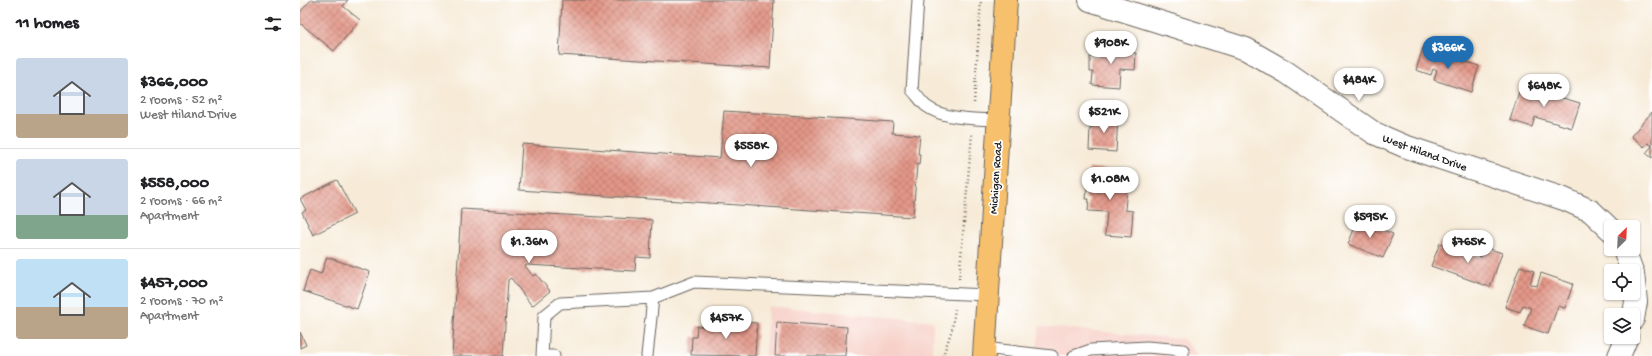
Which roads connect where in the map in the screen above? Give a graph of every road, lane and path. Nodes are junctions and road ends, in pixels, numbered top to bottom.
1 (918, 0) edge
2 (981, 0) edge
3 (1006, 0) edge
4 (1090, 0) edge
5 (973, 119) junction
6 (999, 120) junction
7 (1604, 223) edge
8 (958, 294) junction
9 (987, 295) junction
10 (653, 298) junction
11 (1624, 344) edge
12 (984, 352) edge
13 (554, 356) edge
14 (647, 356) edge
15 (943, 356) edge
16 (1052, 356) edge
17 (1074, 356) edge
18 (1183, 356) edge
19 (1619, 356) edge

1 - 5 lane
2 - 5 path
3 - 6 main road, Michigan Road
4 - 7 street, West Hiland Drive
5 - 6 lane
5 - 8 path
6 - 9 main road, Michigan Road
8 - 9 lane
8 - 10 lane
8 - 15 path
9 - 12 main road, Michigan Road
10 - 13 lane
10 - 14 lane
11 - 19 street
12 - 16 lane
17 - 18 lane

